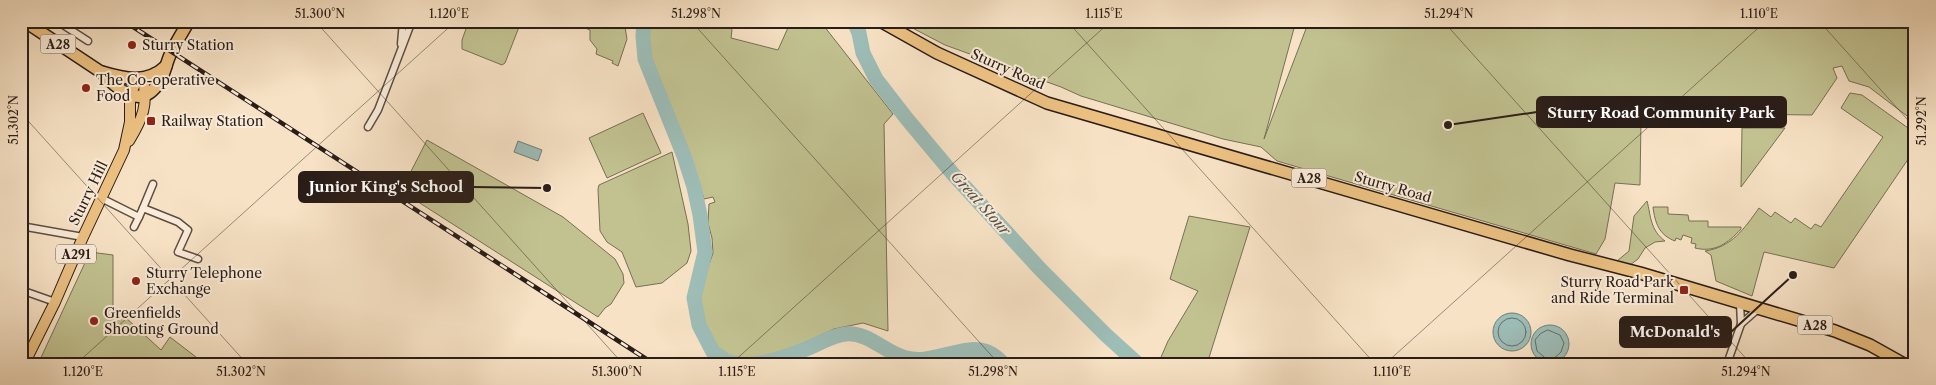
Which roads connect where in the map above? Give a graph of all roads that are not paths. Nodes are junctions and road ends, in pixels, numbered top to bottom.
1 (57, 21) edge
2 (189, 21) edge
3 (403, 21) edge
4 (412, 21) edge
5 (32, 23) edge
6 (883, 23) edge
7 (88, 41) dead end
8 (401, 50) junction
9 (166, 66) junction
10 (101, 72) junction
11 (140, 79) junction
12 (130, 96) junction
13 (146, 96) junction
14 (368, 127) dead end
15 (127, 144) junction
16 (154, 184) dead end
17 (101, 198) junction
18 (143, 208) junction
19 (139, 217) junction
20 (21, 226) edge
21 (134, 228) dead end
22 (83, 237) junction
23 (198, 259) dead end
24 (21, 290) edge
25 (55, 302) junction
26 (1740, 303) junction
27 (1758, 309) junction
28 (1741, 324) junction
29 (24, 364) edge
30 (1727, 364) edge
31 (1904, 364) edge

1 - 7 street
2 - 9 highway
3 - 8 street
4 - 8 street
5 - 10 highway, A28
6 - 26 highway, Sturry Road / A28
8 - 14 street
9 - 11 highway
9 - 13 highway
10 - 11 highway, A28
10 - 12 highway, A28
11 - 12 main road, Sturry Hill / A291
11 - 13 main road, Sturry Hill / A291
12 - 13 highway
12 - 15 main road, Sturry Hill / A291
13 - 15 main road, Sturry Hill / A291
15 - 17 main road, Sturry Hill / A291
16 - 18 street
17 - 19 street
17 - 22 main road, Sturry Hill / A291
18 - 19 street
18 - 23 street
19 - 21 street
20 - 22 street
22 - 25 main road, Sturry Hill / A291
24 - 25 street
25 - 29 main road, Sturry Hill / A291
26 - 27 highway, Sturry Road / A28
26 - 28 street
27 - 28 street
27 - 31 highway, Sturry Road / A28
28 - 30 street

